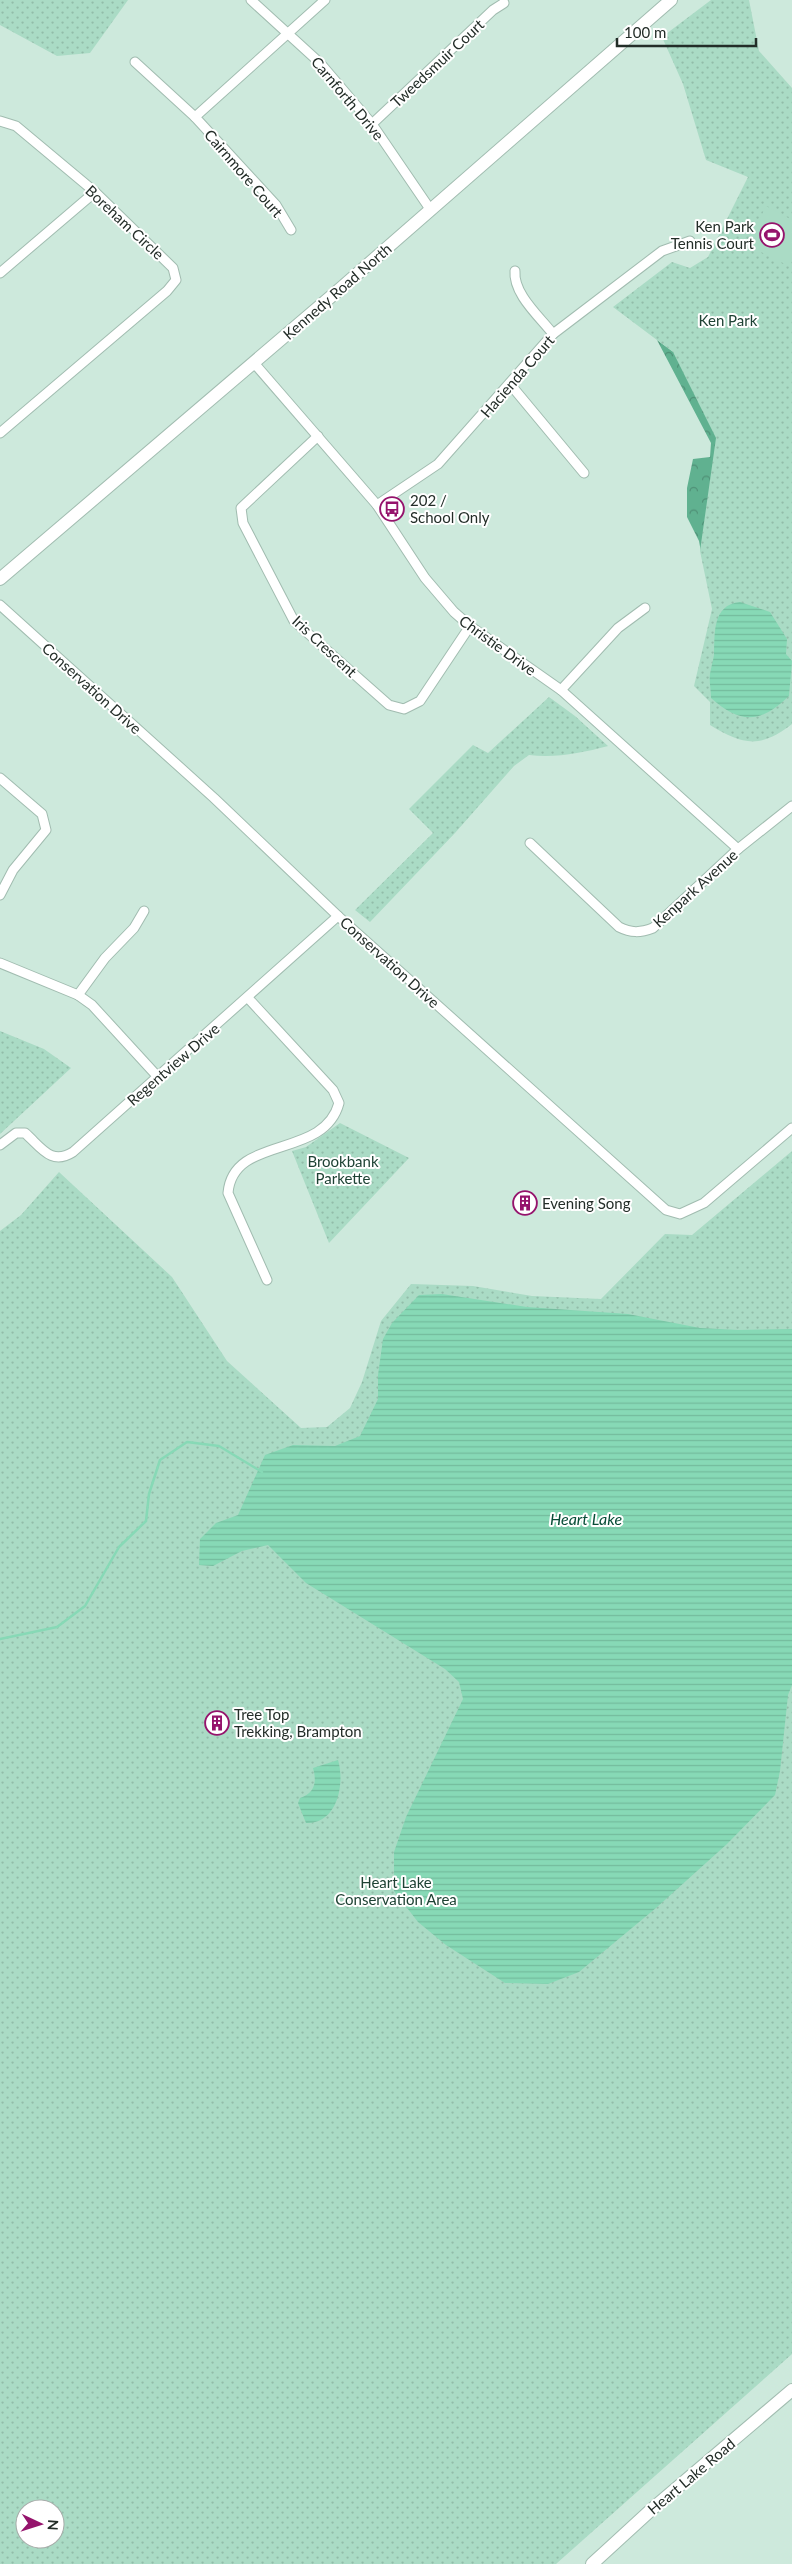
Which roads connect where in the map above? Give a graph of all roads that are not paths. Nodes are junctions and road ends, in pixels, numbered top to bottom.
1 (251, 0) edge
2 (324, 0) edge
3 (671, 0) edge
4 (504, 3) dead end
5 (289, 33) junction
6 (135, 62) dead end
7 (195, 117) junction
8 (0, 121) edge
9 (372, 124) junction
10 (95, 192) junction
11 (430, 209) junction
12 (291, 230) dead end
13 (690, 240) dead end
14 (515, 271) dead end
15 (0, 274) edge
16 (553, 334) junction
17 (254, 363) junction
18 (510, 384) junction
19 (0, 433) edge
20 (318, 436) junction
21 (584, 472) dead end
22 (377, 505) junction
23 (0, 579) edge
24 (0, 605) edge
25 (645, 608) dead end
26 (470, 626) junction
27 (561, 690) junction
28 (0, 778) edge
29 (792, 806) edge
30 (530, 843) dead end
31 (738, 849) junction
32 (0, 895) edge
33 (144, 911) dead end
34 (338, 916) junction
35 (0, 963) edge
36 (78, 995) junction
37 (248, 998) junction
38 (158, 1077) junction
39 (792, 1128) edge
40 (0, 1145) edge
41 (267, 1280) dead end
42 (792, 2390) edge
43 (592, 2564) edge

1 - 5 street, Carnforth Drive
2 - 5 street, Cairnmore Court
3 - 11 main road, Kennedy Road North
4 - 9 street, Tweedsmuir Court
5 - 7 street, Cairnmore Court
5 - 9 street, Carnforth Drive
6 - 7 street, Cairnmore Court
7 - 12 street, Cairnmore Court
8 - 10 street, Boreham Circle
9 - 11 street, Carnforth Drive
10 - 15 street
10 - 19 street, Boreham Circle
11 - 17 main road, Kennedy Road North
13 - 16 street, Hacienda Court
14 - 16 street
16 - 18 street, Hacienda Court
17 - 20 street, Christie Drive
17 - 23 main road, Kennedy Road North
18 - 21 street
18 - 22 street, Hacienda Court
20 - 22 street, Christie Drive
20 - 26 street, Iris Crescent
22 - 26 street, Christie Drive
24 - 34 street, Conservation Drive
25 - 27 street
26 - 27 street, Christie Drive
27 - 31 street, Christie Drive
28 - 32 street
29 - 31 street, Kenpark Avenue
30 - 31 street, Kenpark Avenue
33 - 36 street
34 - 37 street, Regentview Drive
34 - 39 street, Conservation Drive
35 - 36 street
36 - 38 street
37 - 38 street, Regentview Drive
37 - 41 street
38 - 40 street, Regentview Drive
42 - 43 main road, Heart Lake Road

